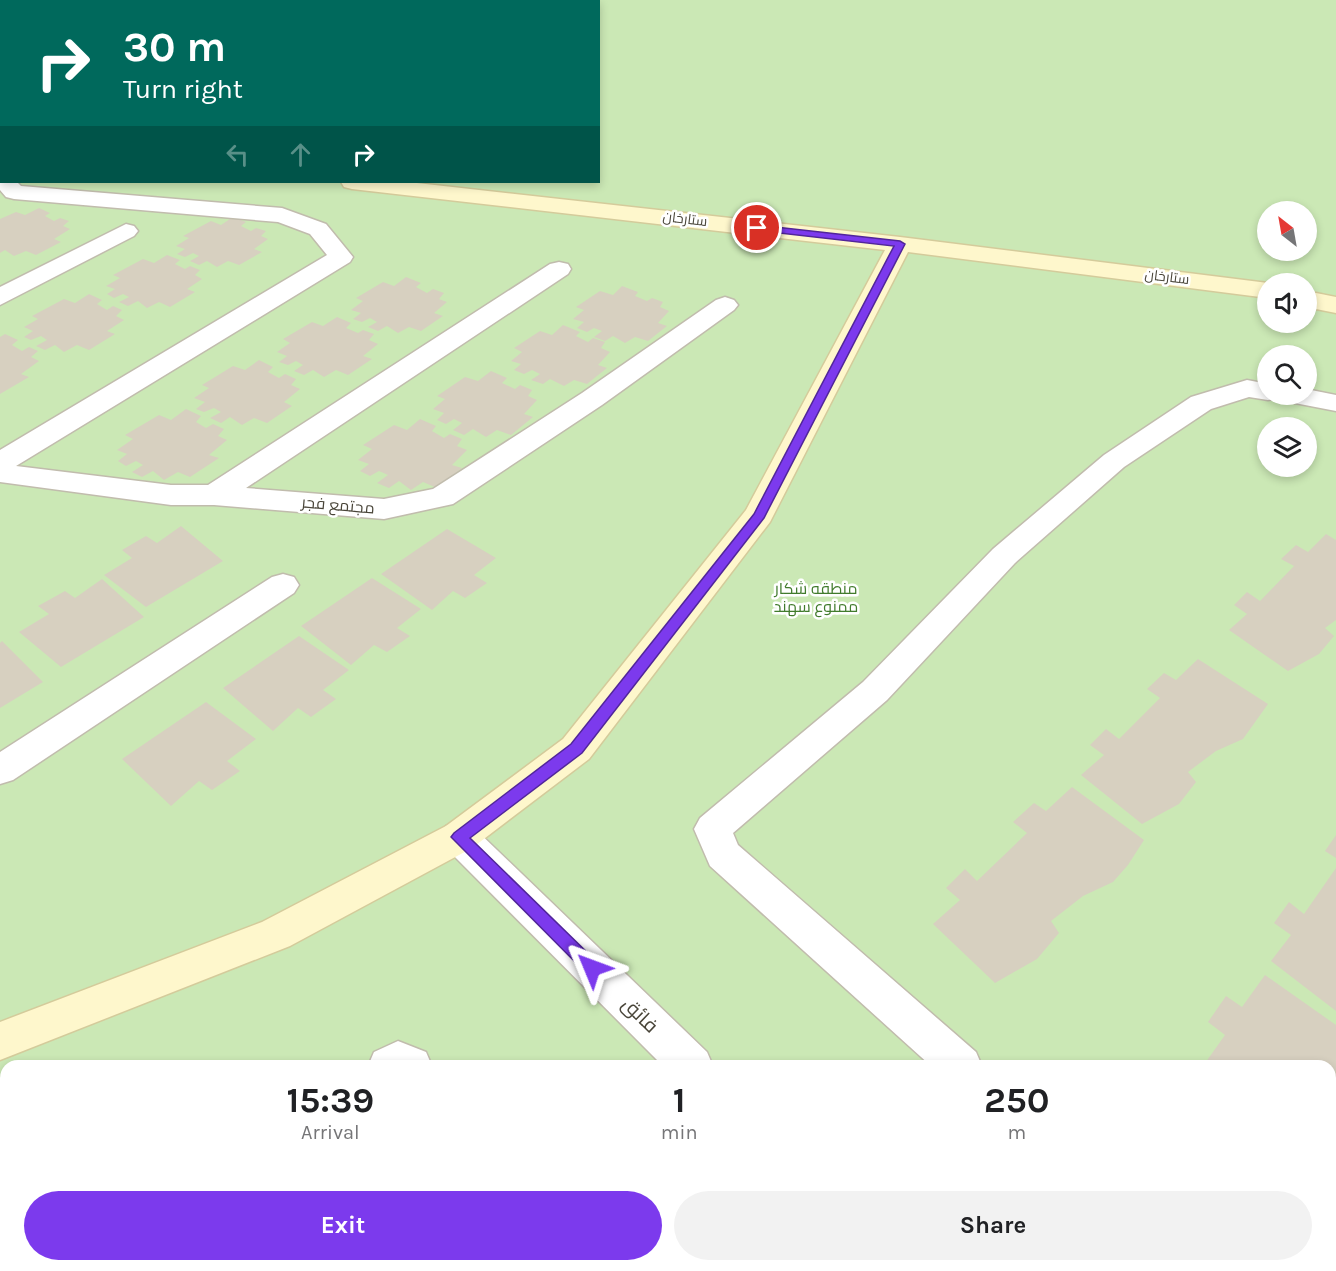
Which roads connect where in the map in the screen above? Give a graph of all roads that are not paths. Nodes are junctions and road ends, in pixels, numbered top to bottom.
1 (5, 183) edge
2 (361, 183) edge
3 (126, 231) dead end
4 (900, 244) junction
5 (559, 269) dead end
6 (1257, 290) edge
7 (0, 297) edge
8 (1317, 301) edge
9 (1336, 304) edge
10 (726, 305) dead end
11 (1257, 390) edge
12 (1317, 400) edge
13 (1336, 403) edge
14 (0, 463) edge
15 (0, 473) edge
16 (214, 495) junction
17 (283, 585) dead end
18 (0, 770) edge
19 (459, 837) junction
20 (0, 1041) edge
21 (686, 1060) edge
22 (954, 1060) edge

1 - 14 street
2 - 4 street, ستارخان
3 - 7 street
4 - 6 street, ستارخان
4 - 19 street
5 - 16 street
8 - 9 street
10 - 16 street, مجتمع فجر
11 - 22 street
12 - 13 street
15 - 16 street, مجتمع فجر
17 - 18 street
19 - 20 street
19 - 21 street, فائق

